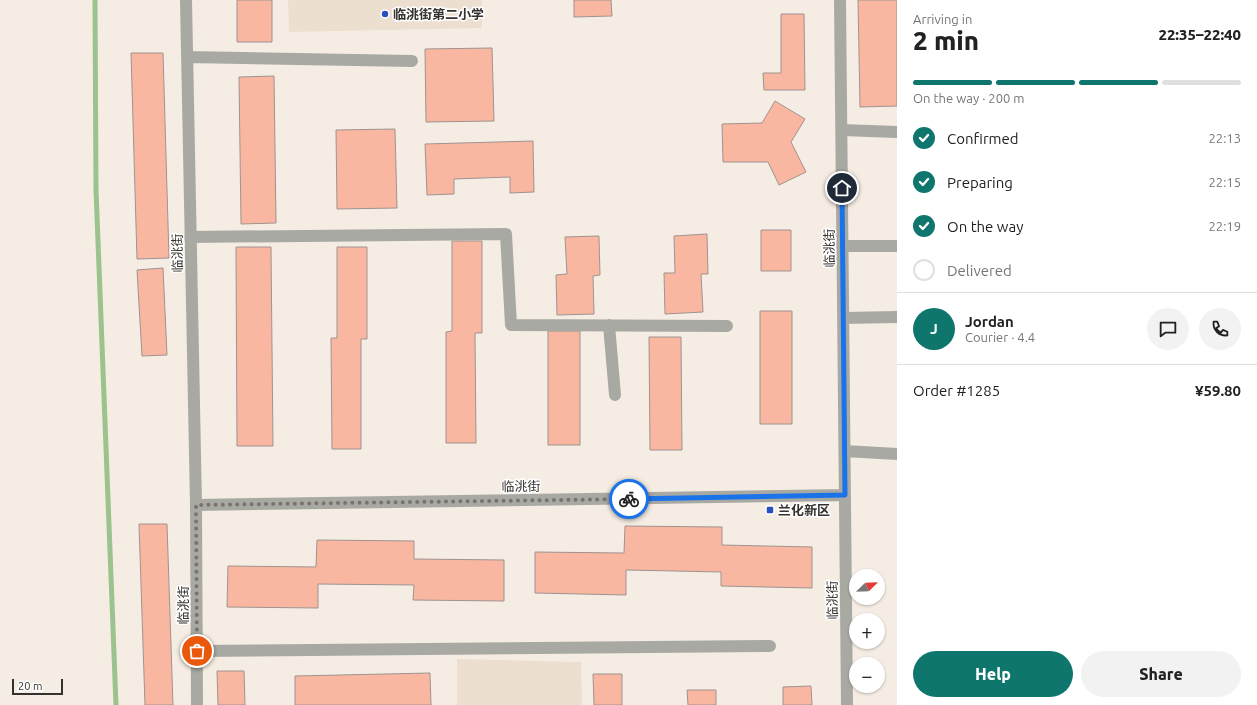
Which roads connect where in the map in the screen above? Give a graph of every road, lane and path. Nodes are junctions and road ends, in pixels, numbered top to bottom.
1 (186, 0) edge
2 (840, 0) edge
3 (187, 56) junction
4 (412, 61) dead end
5 (842, 130) junction
6 (897, 132) edge
7 (190, 237) junction
8 (843, 246) junction
9 (897, 246) edge
10 (897, 317) edge
11 (844, 318) junction
12 (609, 325) junction
13 (728, 326) dead end
14 (615, 395) dead end
15 (845, 451) junction
16 (897, 454) edge
17 (845, 495) junction
18 (196, 505) junction
19 (770, 646) dead end
20 (197, 651) junction
21 (197, 705) edge
22 (847, 705) edge

1 - 3 street, 临洮街
2 - 5 street, 临洮街
3 - 4 street
3 - 7 street, 临洮街
5 - 6 street
5 - 8 street, 临洮街
7 - 12 street
7 - 18 street, 临洮街
8 - 9 street
8 - 11 street, 临洮街
10 - 11 street
11 - 15 street, 临洮街
12 - 13 street
12 - 14 street
15 - 16 street
15 - 17 street, 临洮街
17 - 18 street, 临洮街
17 - 22 street, 临洮街
18 - 20 street, 临洮街
19 - 20 street
20 - 21 street, 临洮街

